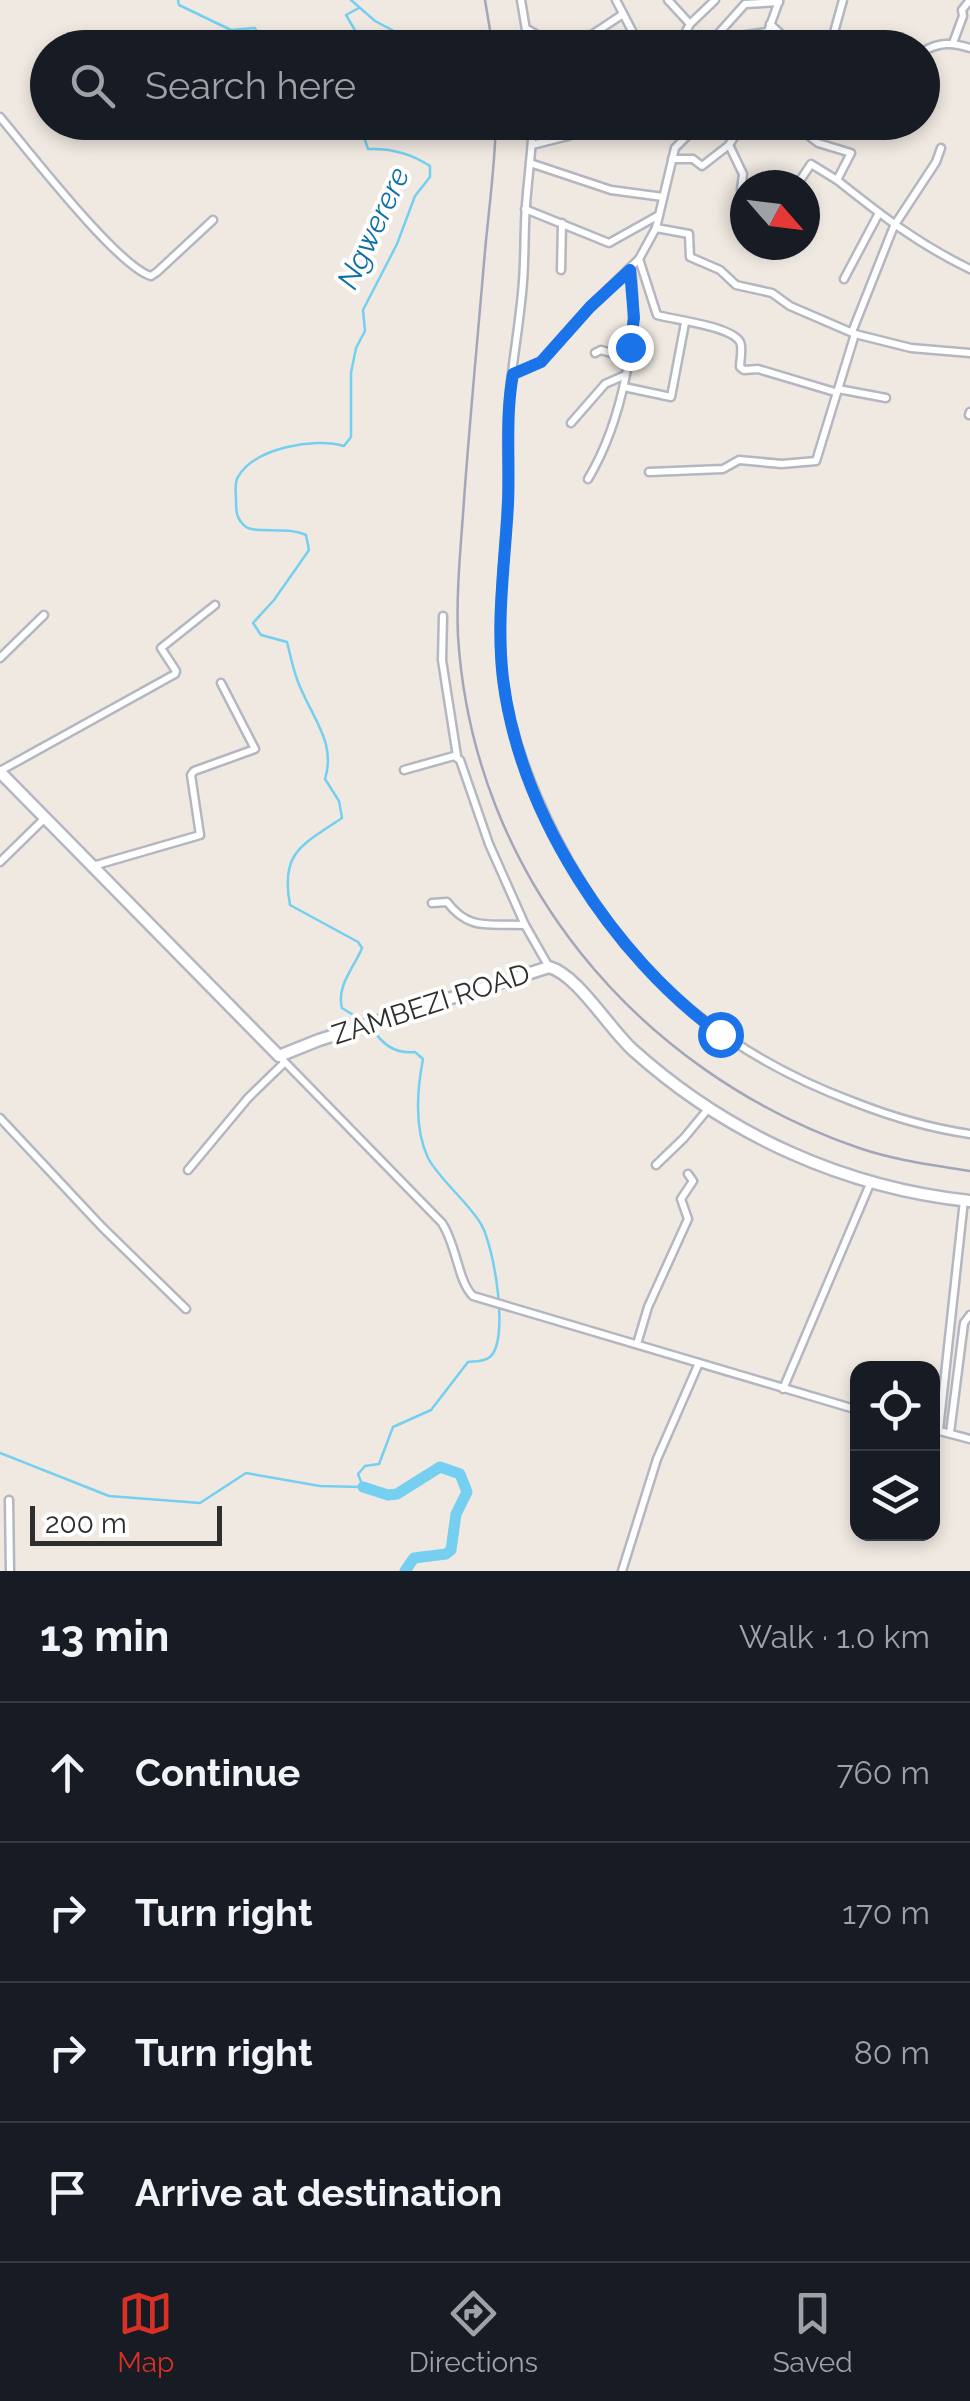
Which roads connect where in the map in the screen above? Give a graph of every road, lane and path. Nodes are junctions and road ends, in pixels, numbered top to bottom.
1 (522, 0) edge
2 (616, 0) edge
3 (668, 0) edge
4 (715, 0) edge
5 (843, 0) edge
6 (970, 0) edge
7 (779, 1) edge
8 (742, 2) edge
9 (623, 14) junction
10 (690, 24) junction
11 (769, 28) junction
12 (528, 29) edge
13 (599, 30) edge
14 (631, 30) edge
15 (687, 30) edge
16 (722, 30) edge
17 (760, 30) edge
18 (772, 30) edge
19 (835, 30) edge
20 (953, 43) junction
21 (940, 45) edge
22 (970, 48) edge
23 (0, 117) edge
24 (532, 140) edge
25 (544, 140) edge
26 (683, 140) edge
27 (732, 140) edge
28 (814, 140) edge
29 (532, 144) junction
30 (729, 145) junction
31 (940, 148) dead end
32 (671, 159) junction
33 (530, 164) junction
34 (741, 170) edge
35 (806, 170) edge
36 (837, 180) junction
37 (664, 198) junction
38 (526, 209) junction
39 (878, 213) junction
40 (659, 214) junction
41 (214, 220) dead end
42 (562, 224) junction
43 (894, 226) junction
44 (656, 228) junction
45 (639, 260) junction
46 (970, 269) edge
47 (561, 270) dead end
48 (630, 270) junction
49 (844, 279) dead end
50 (685, 322) junction
51 (854, 333) junction
52 (595, 353) dead end
53 (970, 354) edge
54 (628, 358) junction
55 (513, 374) junction
56 (623, 376) junction
57 (624, 387) junction
58 (836, 390) junction
59 (886, 398) dead end
60 (571, 423) dead end
61 (649, 472) dead end
62 (588, 480) dead end
63 (215, 606) dead end
64 (44, 615) dead end
65 (443, 616) dead end
66 (0, 658) edge
67 (222, 683) dead end
68 (458, 758) junction
69 (404, 770) dead end
70 (0, 771) edge
71 (46, 817) junction
72 (0, 862) edge
73 (94, 866) junction
74 (432, 903) dead end
75 (525, 924) junction
76 (549, 967) junction
77 (282, 1059) junction
78 (709, 1108) junction
79 (0, 1118) edge
80 (970, 1134) edge
81 (656, 1165) dead end
82 (188, 1170) dead end
83 (688, 1174) dead end
84 (870, 1184) junction
85 (967, 1201) edge
86 (186, 1309) dead end
87 (970, 1315) edge
88 (637, 1344) junction
89 (698, 1363) junction
90 (783, 1389) junction
91 (940, 1400) edge
92 (850, 1408) edge
93 (940, 1430) edge
94 (950, 1434) junction
95 (970, 1439) edge
96 (8, 1500) dead end
97 (10, 1571) edge
98 (622, 1571) edge

1 - 12 street
2 - 9 street
3 - 10 street
4 - 10 street
5 - 19 street
6 - 20 street
7 - 8 street
7 - 11 street
8 - 16 street
9 - 13 street
9 - 14 street
10 - 15 street
11 - 17 street
11 - 18 street
20 - 21 street
20 - 22 street
23 - 41 street
24 - 29 street
25 - 29 street
26 - 32 street
27 - 30 street
28 - 36 street
29 - 33 street
30 - 32 street
30 - 34 street
31 - 43 street
32 - 37 street
33 - 37 street
33 - 38 street
35 - 36 street
36 - 39 street
37 - 40 street
38 - 42 street
38 - 55 street
39 - 43 street
39 - 49 street
40 - 42 street
40 - 44 street
42 - 47 street
43 - 46 street
43 - 51 street
44 - 45 street
44 - 51 street
45 - 48 street
45 - 50 street
48 - 54 street
48 - 55 street
50 - 57 street
50 - 58 street
51 - 53 street
51 - 58 street
52 - 54 street
54 - 56 street
55 - 80 street
56 - 57 street
56 - 60 street
57 - 62 street
58 - 59 street
58 - 61 street
63 - 70 street
64 - 66 street
65 - 68 street
67 - 73 street
68 - 69 street
68 - 75 street
70 - 71 main road
71 - 72 street
71 - 73 main road
73 - 77 main road
74 - 75 street
75 - 76 street
76 - 77 main road, ZAMBEZI ROAD
76 - 78 main road, ZAMBEZI ROAD
77 - 82 street
77 - 88 street
78 - 81 street
78 - 84 main road, ZAMBEZI ROAD
79 - 86 street
83 - 88 street
84 - 85 main road, ZAMBEZI ROAD
84 - 90 street
85 - 91 street
87 - 94 street
88 - 89 street
89 - 90 street
89 - 98 street
90 - 92 street
93 - 94 street
94 - 95 street
96 - 97 street

